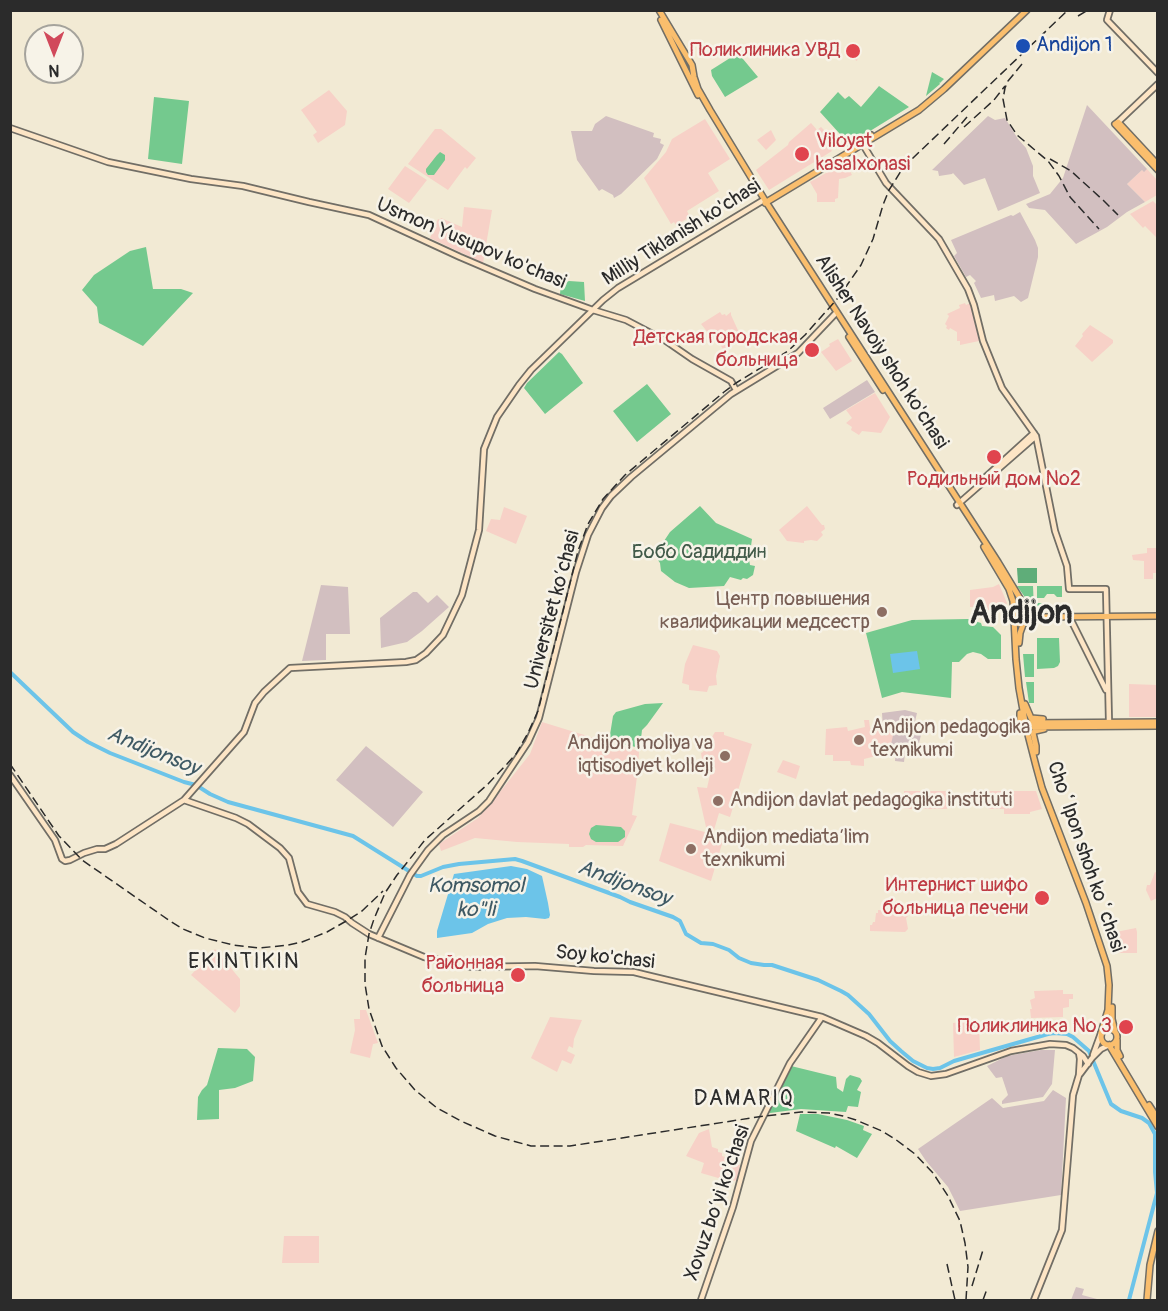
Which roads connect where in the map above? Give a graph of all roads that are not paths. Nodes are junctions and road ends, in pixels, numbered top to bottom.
1 (658, 10) edge
2 (1027, 10) edge
3 (1110, 10) edge
4 (1019, 14) edge
5 (1158, 73) edge
6 (1158, 84) edge
7 (1116, 123) joint
8 (10, 128) edge
9 (862, 143) junction
10 (1137, 146) junction
11 (1158, 165) edge
12 (1158, 170) edge
13 (764, 201) junction
14 (594, 311) junction
15 (835, 314) junction
16 (859, 348) junction
17 (736, 390) junction
18 (1035, 434) junction
19 (958, 503) junction
20 (999, 568) junction
21 (1027, 611) junction
22 (1107, 614) junction
23 (1158, 614) edge
24 (1070, 615) junction
25 (1014, 617) junction
26 (1026, 621) junction
27 (1018, 667) junction
28 (1019, 688) junction
29 (1108, 693) junction
30 (1025, 704) junction
31 (1108, 722) junction
32 (1056, 723) junction
33 (1097, 724) junction
34 (1158, 724) edge
35 (1027, 725) junction
36 (1049, 727) junction
37 (1011, 728) dead end
38 (1036, 752) junction
39 (10, 775) edge
40 (184, 800) junction
41 (1087, 902) junction
42 (378, 938) junction
43 (822, 1017) junction
44 (1115, 1031) junction
45 (1101, 1034) junction
46 (1117, 1040) junction
47 (1109, 1045) junction
48 (1078, 1051) junction
49 (1092, 1058) junction
50 (1088, 1064) junction
51 (1079, 1075) junction
52 (1158, 1119) edge
53 (1158, 1127) edge
54 (1158, 1231) edge
55 (1158, 1248) edge
56 (701, 1300) edge
57 (1034, 1300) edge
58 (1149, 1300) edge

1 - 13 main road, Alisher Navoiy shoh ko'chasi
2 - 4 main road, Milliy Tiklanish ko'chasi
3 - 5 main road
4 - 9 main road, Milliy Tiklanish ko'chasi
6 - 7 main road
7 - 10 main road
8 - 14 main road, Usmon Yusupov ko'chasi
9 - 13 main road, Milliy Tiklanish ko'chasi
9 - 18 main road
10 - 11 main road
10 - 12 main road
13 - 14 main road, Milliy Tiklanish ko'chasi
13 - 15 main road, Alisher Navoiy shoh ko'chasi
13 - 16 main road, Alisher Navoiy shoh ko'chasi
14 - 17 main road, Usmon Yusupov ko'chasi
14 - 40 main road, Milliy Tiklanish ko'chasi
15 - 16 main road, Alisher Navoiy shoh ko'chasi
15 - 17 main road, Universitet kо‘chasi
16 - 19 main road, Alisher Navoiy shoh ko'chasi
17 - 42 main road, Universitet kо‘chasi
18 - 19 main road
18 - 22 main road
19 - 20 main road, Alisher Navoiy shoh ko'chasi
20 - 21 main road, Alisher Navoiy shoh ko'chasi
20 - 25 main road, Alisher Navoiy shoh ko'chasi
21 - 24 main road
21 - 25 main road
21 - 26 main road
22 - 23 main road
22 - 24 main road
22 - 29 main road
24 - 26 main road
24 - 29 main road
25 - 26 main road
25 - 27 main road, Choʻlpon shoh koʻchasi
26 - 27 main road, Choʻlpon shoh koʻchasi
27 - 28 main road, Choʻlpon shoh koʻchasi
27 - 30 main road, Choʻlpon shoh koʻchasi
28 - 35 main road, Choʻlpon shoh koʻchasi
28 - 37 main road
29 - 31 main road
30 - 32 main road
30 - 35 main road, Choʻlpon shoh koʻchasi
31 - 33 main road
31 - 34 main road
32 - 33 main road
32 - 35 main road
33 - 34 main road
33 - 36 main road
35 - 36 main road
35 - 38 main road, Choʻlpon shoh koʻchasi
35 - 41 main road, Choʻlpon shoh koʻchasi
36 - 38 main road
38 - 41 main road, Choʻlpon shoh koʻchasi
39 - 40 main road, Milliy Tiklanish ko'chasi
40 - 42 main road, Soy ko'chasi
41 - 44 main road, Choʻlpon shoh koʻchasi
41 - 45 main road, Choʻlpon shoh koʻchasi
42 - 43 main road, Soy ko'chasi
43 - 48 main road, Soy ko'chasi
43 - 56 main road, Xovuz bo‘yi ko'chasi
44 - 45 main road
44 - 46 main road
45 - 47 main road
45 - 49 main road
46 - 47 main road
46 - 52 main road
47 - 49 main road
47 - 53 main road
48 - 50 main road
48 - 51 main road
49 - 50 main road
50 - 51 main road
51 - 57 main road
54 - 58 main road
55 - 58 main road

